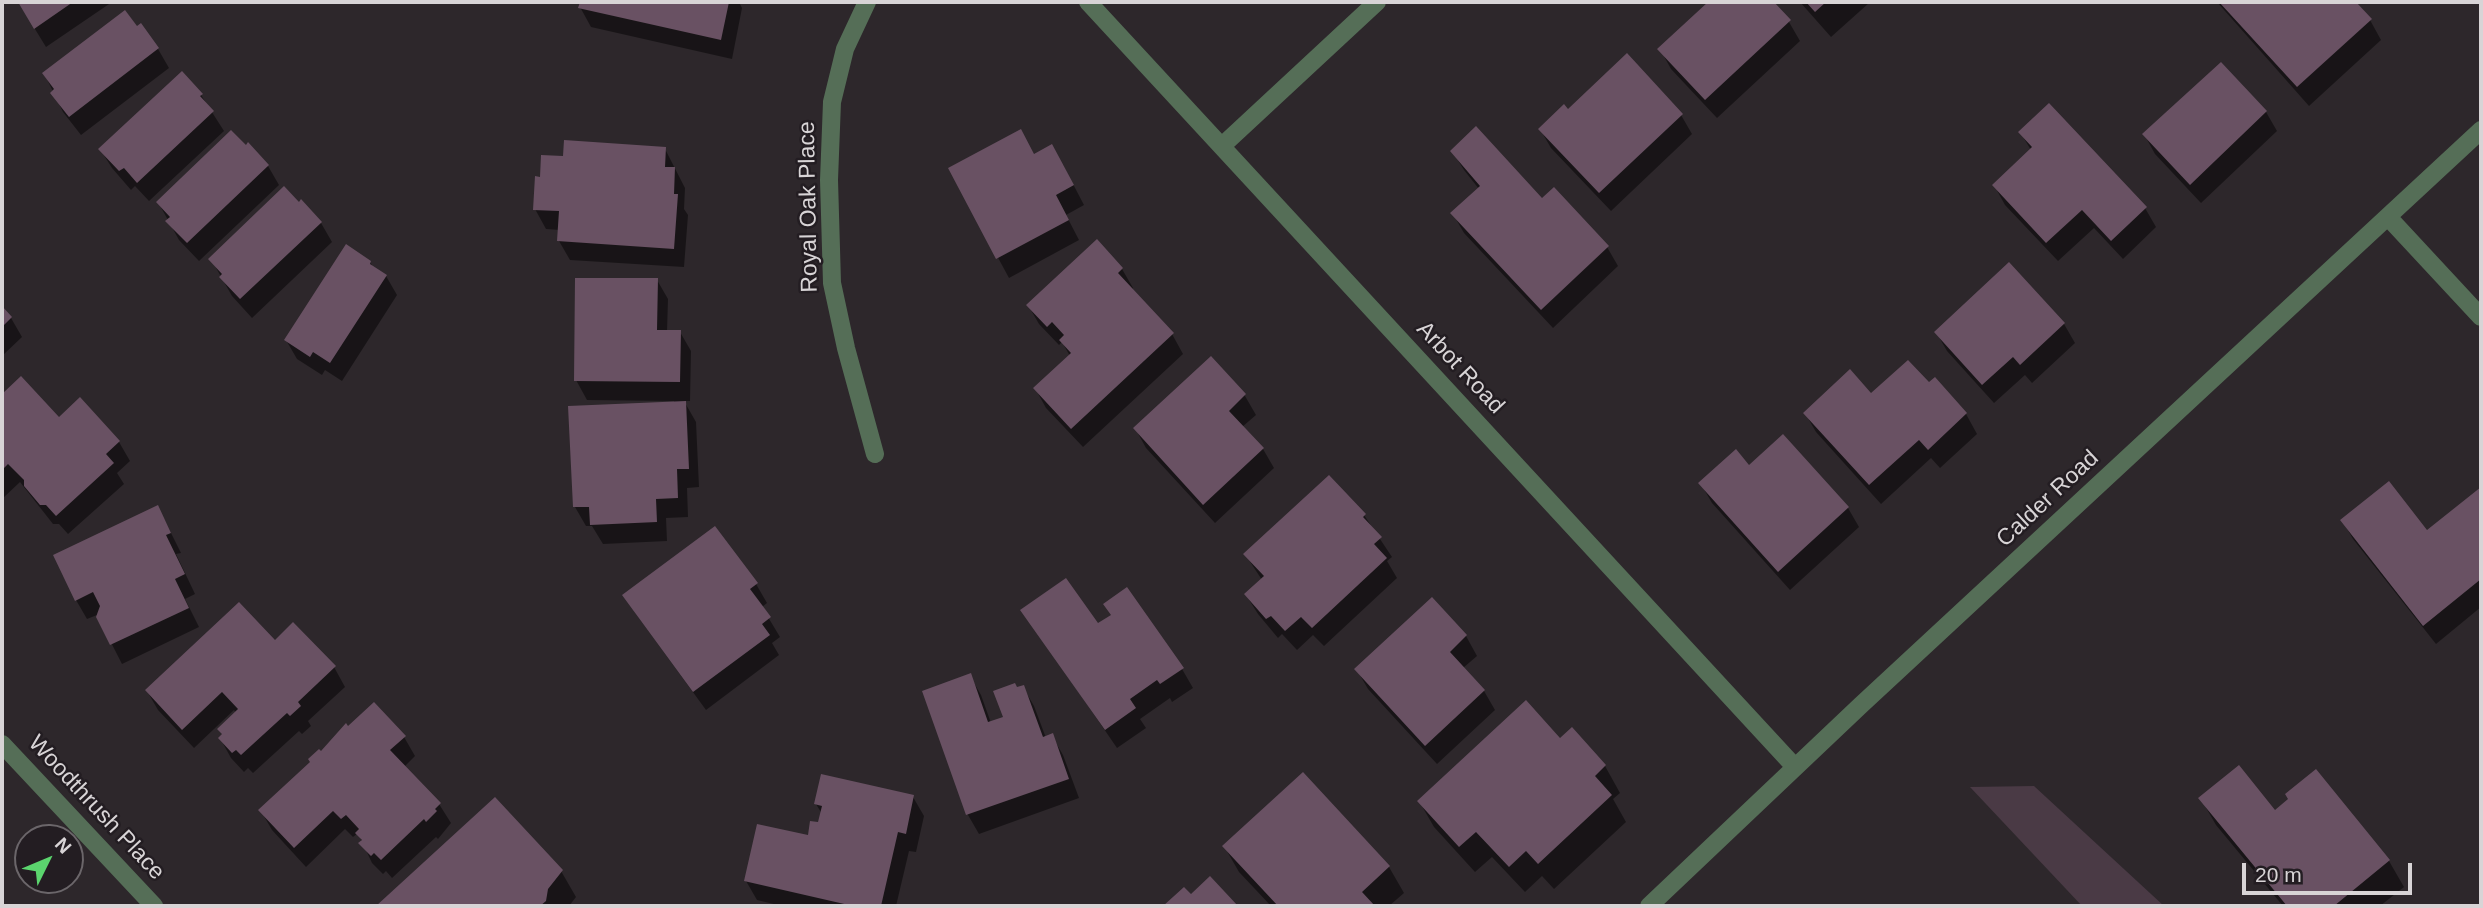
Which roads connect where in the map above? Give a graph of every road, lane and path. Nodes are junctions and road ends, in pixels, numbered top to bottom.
1 (867, 2) edge
2 (1088, 2) edge
3 (1377, 2) edge
4 (2481, 130) edge
5 (1223, 145) junction
6 (2388, 217) junction
7 (2481, 317) edge
8 (875, 454) dead end
9 (2, 744) edge
10 (1795, 767) junction
11 (154, 906) edge
12 (1649, 906) edge

1 - 8 street, Royal Oak Place
2 - 5 street, Arbot Road
3 - 5 street
4 - 6 street, Calder Road
5 - 10 street, Arbot Road
6 - 7 street
6 - 10 street, Calder Road
9 - 11 street, Woodthrush Place
10 - 12 street, Calder Road

